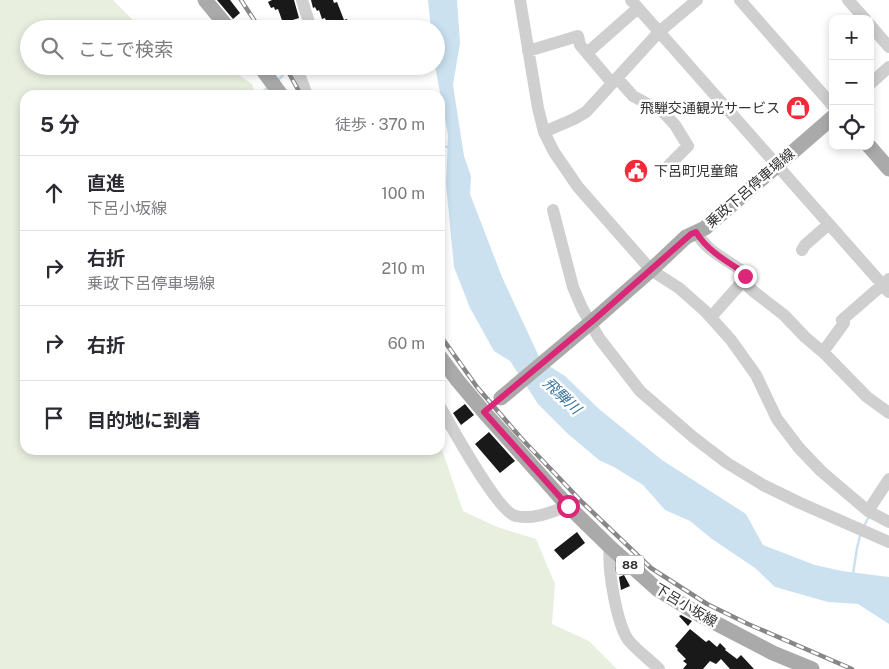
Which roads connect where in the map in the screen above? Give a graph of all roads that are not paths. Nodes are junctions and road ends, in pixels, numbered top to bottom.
1 (205, 0) edge
2 (302, 0) edge
3 (520, 0) edge
4 (697, 0) edge
5 (740, 0) edge
6 (848, 0) edge
7 (634, 4) edge
8 (861, 15) edge
9 (222, 20) edge
10 (309, 20) edge
11 (874, 30) edge
12 (659, 32) junction
13 (889, 47) edge
14 (528, 51) junction
15 (587, 53) junction
16 (889, 67) edge
17 (267, 75) edge
18 (300, 75) edge
19 (874, 80) edge
20 (614, 81) junction
21 (278, 90) edge
22 (305, 90) edge
23 (832, 105) edge
24 (829, 120) edge
25 (544, 132) junction
26 (872, 150) edge
27 (669, 165) dead end
28 (777, 165) junction
29 (889, 169) edge
30 (553, 210) dead end
31 (829, 224) junction
32 (696, 232) junction
33 (802, 250) dead end
34 (651, 270) junction
35 (743, 280) junction
36 (887, 286) edge
37 (710, 317) junction
38 (823, 352) junction
39 (445, 364) edge
40 (484, 412) junction
41 (889, 413) edge
42 (445, 416) edge
43 (889, 479) edge
44 (568, 506) junction
45 (868, 511) junction
46 (889, 522) edge
47 (889, 542) edge
48 (610, 547) junction
49 (659, 669) edge
50 (812, 669) edge

1 - 9 main road
2 - 10 street
3 - 14 street
4 - 12 street
5 - 23 street
6 - 8 street
7 - 12 street
7 - 15 street
11 - 13 street
12 - 20 street
12 - 28 street
14 - 15 street
14 - 25 street
15 - 20 street
16 - 19 street
17 - 21 main road
18 - 22 street
20 - 25 street
20 - 27 street
24 - 28 main road, 乗政下呂停車場線
25 - 34 street
26 - 29 main road
28 - 31 street
28 - 32 main road, 乗政下呂停車場線
30 - 47 street
31 - 33 street
31 - 36 street
32 - 34 main road, 乗政下呂停車場線
32 - 35 street
34 - 37 street
34 - 40 main road, 乗政下呂停車場線, bridge
35 - 37 street
35 - 38 street
36 - 38 street
37 - 45 street
38 - 41 street
39 - 40 main road, 下呂小坂線 / 88
40 - 44 main road, 下呂小坂線 / 88
42 - 44 street
43 - 45 street
44 - 48 main road, 下呂小坂線 / 88
45 - 46 street
48 - 49 street
48 - 50 main road, 下呂小坂線 / 88

